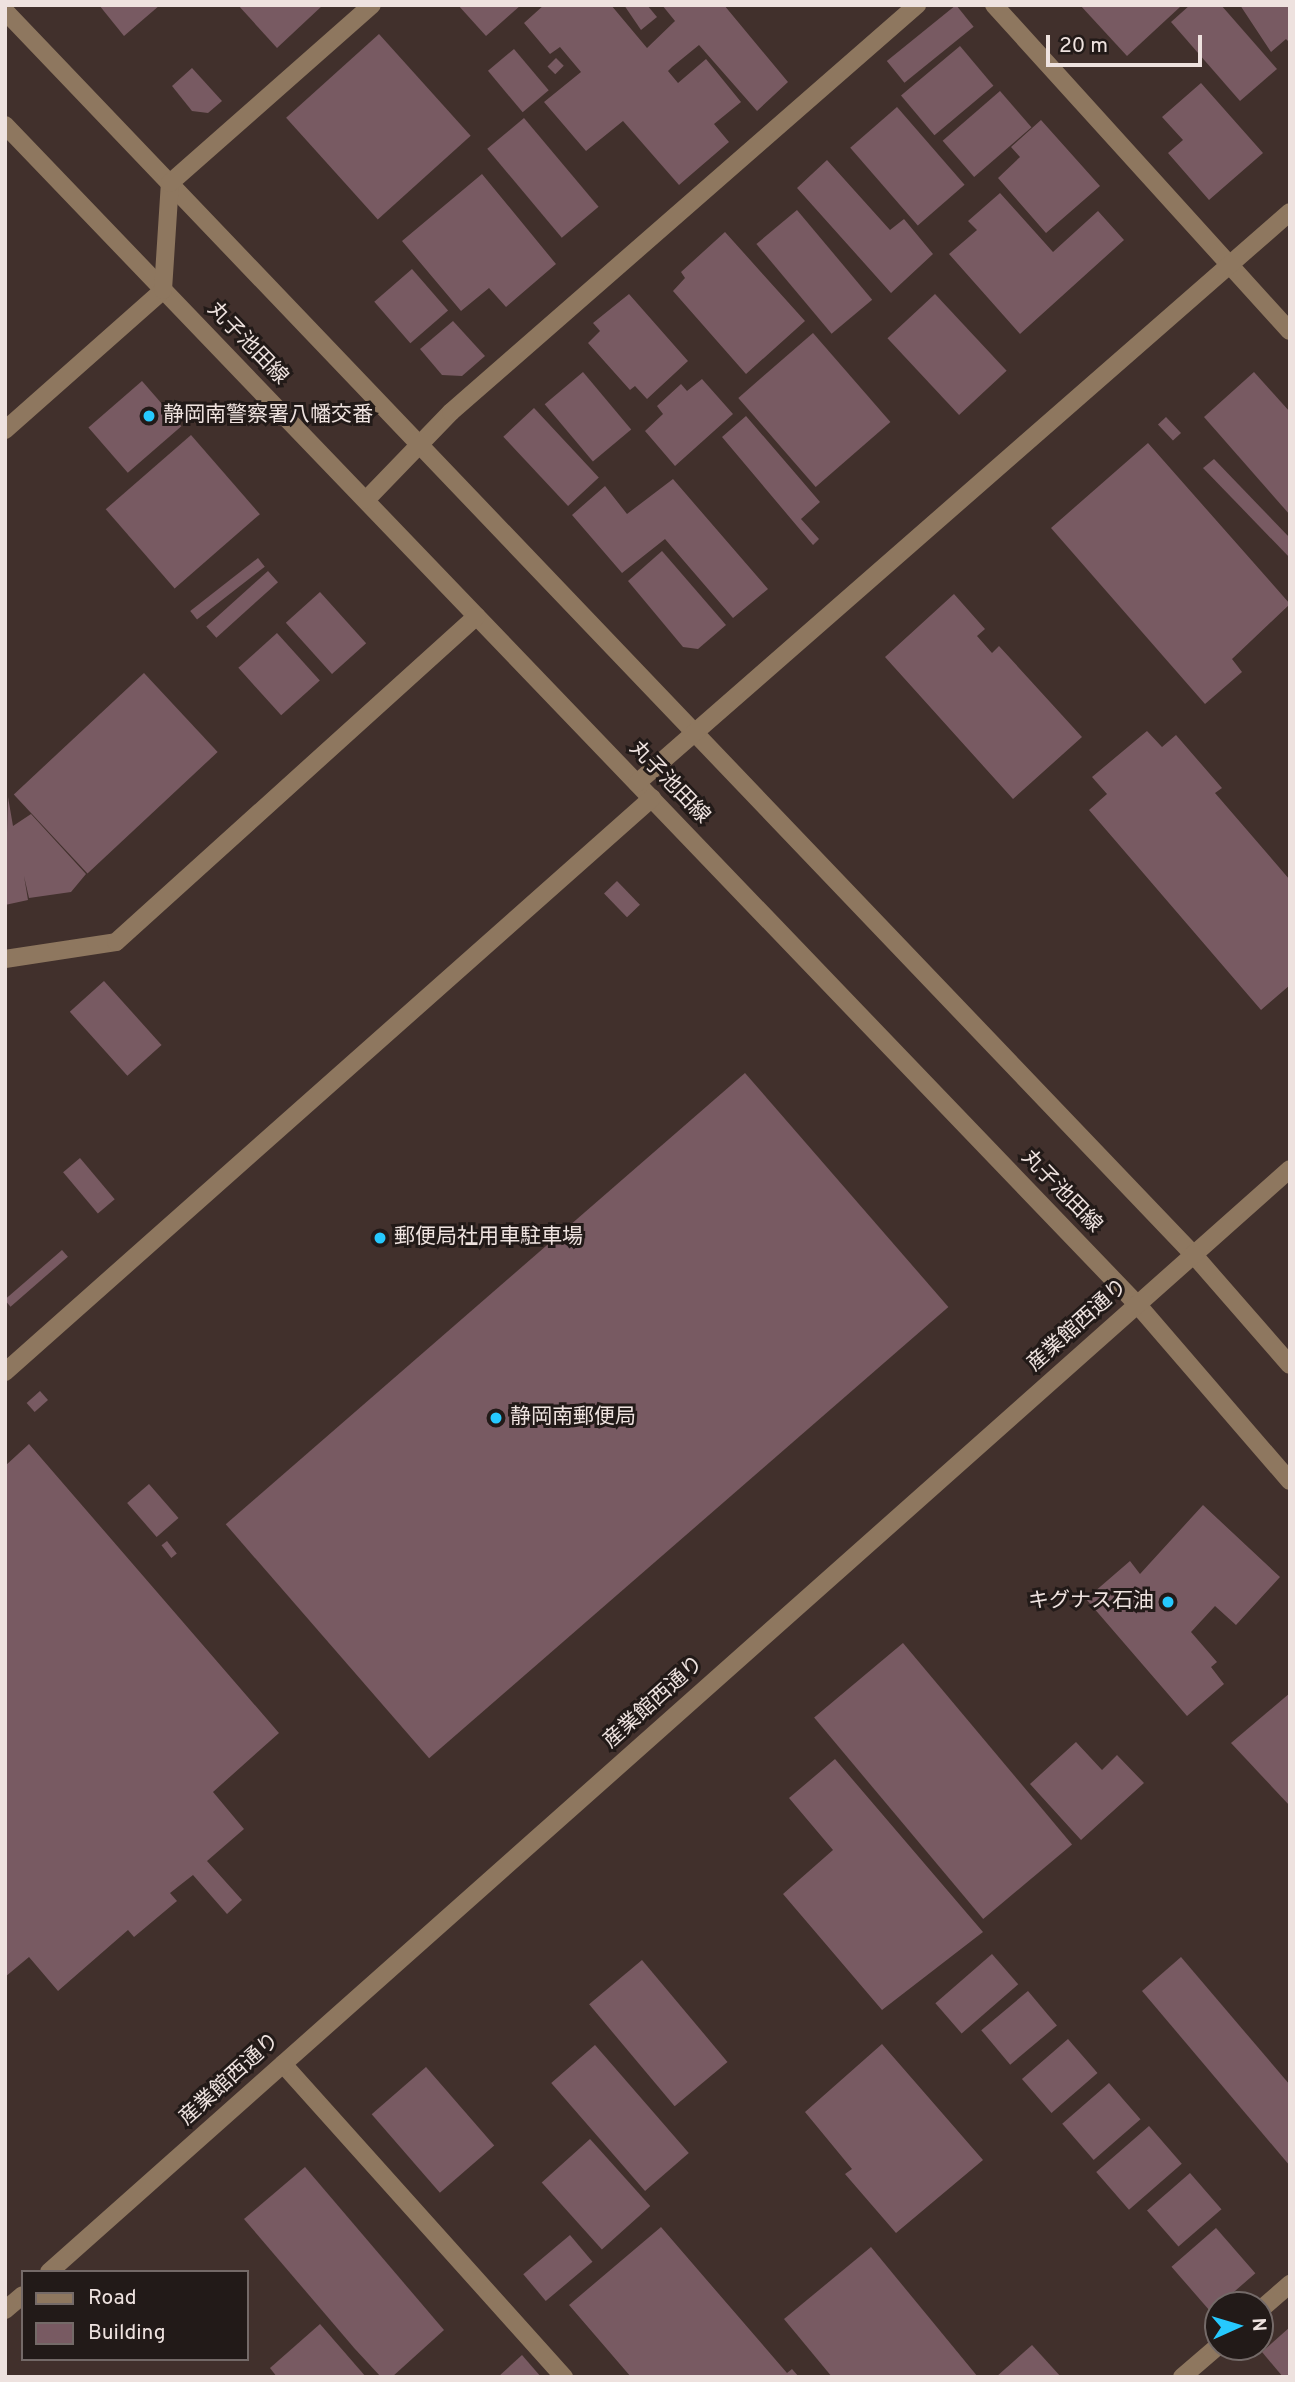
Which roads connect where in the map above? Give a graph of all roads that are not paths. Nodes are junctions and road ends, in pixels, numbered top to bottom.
1 (372, 5) edge
2 (917, 5) edge
3 (994, 5) edge
4 (5, 10) edge
5 (5, 125) edge
6 (170, 183) junction
7 (1290, 212) edge
8 (1231, 265) junction
9 (163, 290) junction
10 (1290, 331) edge
11 (5, 430) edge
12 (420, 444) junction
13 (366, 500) junction
14 (477, 616) junction
15 (695, 730) junction
16 (637, 783) junction
17 (652, 798) junction
18 (5, 959) edge
19 (1290, 1169) edge
20 (1193, 1254) junction
21 (1137, 1304) junction
22 (1290, 1365) edge
23 (5, 1372) edge
24 (1290, 1481) edge
25 (283, 2064) junction
26 (51, 2270) edge
27 (1290, 2284) edge
28 (21, 2297) edge
29 (1274, 2298) edge
30 (5, 2311) edge
31 (1204, 2358) edge
32 (564, 2377) edge
33 (1182, 2377) edge

1 - 6 street
2 - 12 street
3 - 8 street
4 - 6 street
5 - 9 street, 丸子池田線
6 - 9 street
6 - 12 street
7 - 8 street
8 - 10 street
8 - 15 street
9 - 11 street
9 - 13 street, 丸子池田線
12 - 13 street
12 - 15 street
13 - 14 street, 丸子池田線
14 - 16 street, 丸子池田線
14 - 18 street
15 - 16 street
15 - 20 street
16 - 17 street, 丸子池田線
17 - 21 street, 丸子池田線
17 - 23 street
19 - 20 street, 産業館西通り
20 - 21 street, 産業館西通り
20 - 22 street
21 - 24 street, 丸子池田線
21 - 25 street, 産業館西通り
25 - 26 street, 産業館西通り
25 - 32 street
27 - 29 street
28 - 30 street
31 - 33 street

